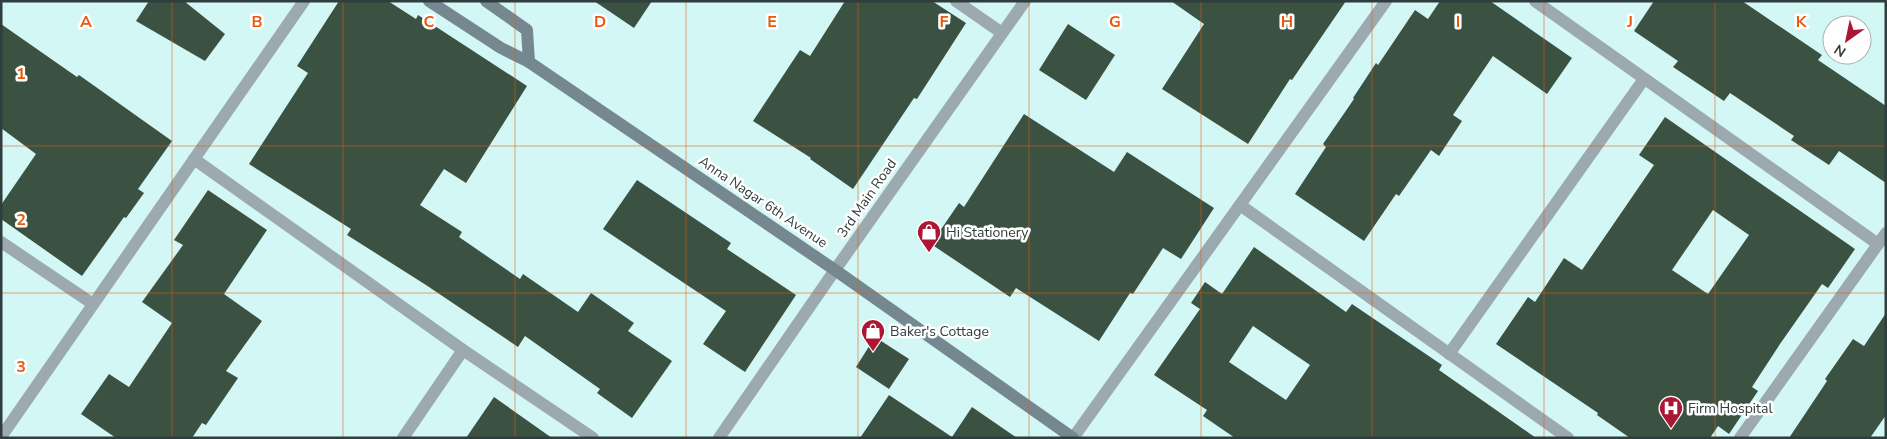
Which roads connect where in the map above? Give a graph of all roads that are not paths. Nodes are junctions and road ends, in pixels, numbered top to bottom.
1 (304, 1) edge
2 (429, 1) edge
3 (486, 1) edge
4 (956, 1) edge
5 (1025, 1) edge
6 (1386, 1) edge
7 (1535, 1) edge
8 (1002, 34) junction
9 (529, 62) junction
10 (1644, 79) junction
11 (194, 159) junction
12 (1240, 205) junction
13 (1886, 233) edge
14 (1, 242) edge
15 (1878, 244) junction
16 (835, 270) junction
17 (93, 304) junction
18 (463, 350) junction
19 (1449, 354) junction
20 (1, 437) edge
21 (403, 438) edge
22 (592, 438) edge
23 (719, 438) edge
24 (1073, 438) edge
25 (1568, 438) edge
26 (1740, 438) edge

1 - 11 street
2 - 9 street, Anna Nagar 6th Avenue
3 - 9 street
4 - 8 street
5 - 8 street, 3rd Main Road
6 - 12 street
7 - 10 street
8 - 16 street, 3rd Main Road
9 - 16 street, Anna Nagar 6th Avenue
10 - 15 street
10 - 19 street
11 - 17 street
11 - 18 street
12 - 19 street
12 - 24 street
13 - 15 street
14 - 17 street
15 - 26 street
16 - 23 street, 3rd Main Road
16 - 24 street, Anna Nagar 6th Avenue
17 - 20 street
18 - 21 street
18 - 22 street
19 - 25 street

